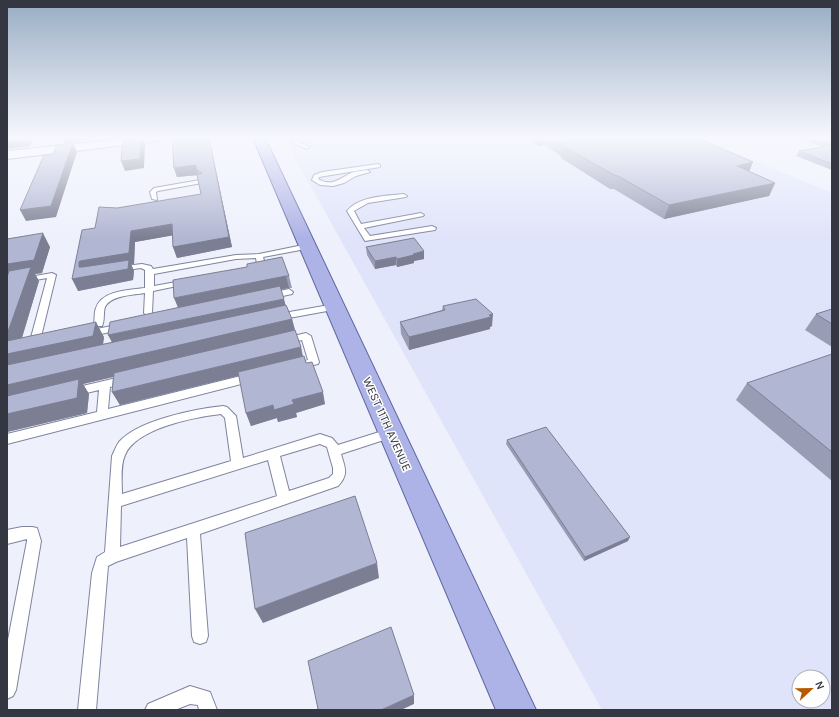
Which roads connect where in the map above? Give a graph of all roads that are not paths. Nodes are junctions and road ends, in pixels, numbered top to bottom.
1 (274, 171) edge
2 (340, 171) edge
3 (367, 172) dead end
4 (200, 182) edge
5 (404, 196) dead end
6 (155, 199) dead end
7 (421, 215) dead end
8 (359, 227) junction
9 (432, 228) dead end
10 (308, 246) junction
11 (259, 256) junction
12 (110, 271) edge
13 (150, 272) junction
14 (240, 272) edge
15 (194, 281) edge
16 (10, 282) edge
17 (149, 290) junction
18 (289, 292) dead end
19 (9, 294) edge
20 (258, 299) edge
21 (335, 307) junction
22 (148, 313) edge
23 (268, 319) edge
24 (157, 320) edge
25 (142, 323) edge
26 (99, 324) dead end
27 (126, 326) edge
28 (111, 329) junction
29 (80, 336) edge
30 (110, 342) edge
31 (275, 344) edge
32 (34, 345) edge
33 (292, 367) edge
34 (261, 375) edge
35 (136, 377) edge
36 (105, 385) junction
37 (67, 394) edge
38 (102, 415) junction
39 (392, 433) junction
40 (7, 439) edge
41 (334, 451) junction
42 (274, 453) junction
43 (238, 464) junction
44 (284, 499) junction
45 (115, 502) junction
46 (193, 530) junction
47 (7, 537) edge
48 (112, 556) junction
49 (200, 636) dead end
50 (7, 690) edge
51 (87, 710) edge
52 (154, 710) edge
53 (208, 710) edge
54 (516, 710) edge

1 - 10 main road, WEST 11TH AVENUE
2 - 3 lane
4 - 6 lane
5 - 8 lane
7 - 8 lane
8 - 9 lane
10 - 11 lane
10 - 21 main road, WEST 11TH AVENUE
11 - 13 lane
11 - 14 lane
12 - 13 lane
13 - 17 lane
15 - 17 lane
16 - 19 lane
16 - 32 lane
17 - 22 lane
17 - 26 lane
18 - 20 lane
21 - 23 lane
21 - 39 main road, WEST 11TH AVENUE
24 - 25 lane
27 - 28 lane
28 - 29 lane
28 - 30 lane
31 - 33 lane
34 - 38 lane
35 - 36 lane
36 - 37 lane
36 - 38 lane
38 - 40 lane
39 - 41 lane
39 - 54 main road, WEST 11TH AVENUE
41 - 42 lane
41 - 44 lane
42 - 43 lane
42 - 44 lane
43 - 45 lane
43 - 45 lane
44 - 46 lane
45 - 48 lane
46 - 48 lane
46 - 49 lane
47 - 50 lane
48 - 51 lane
52 - 53 lane

